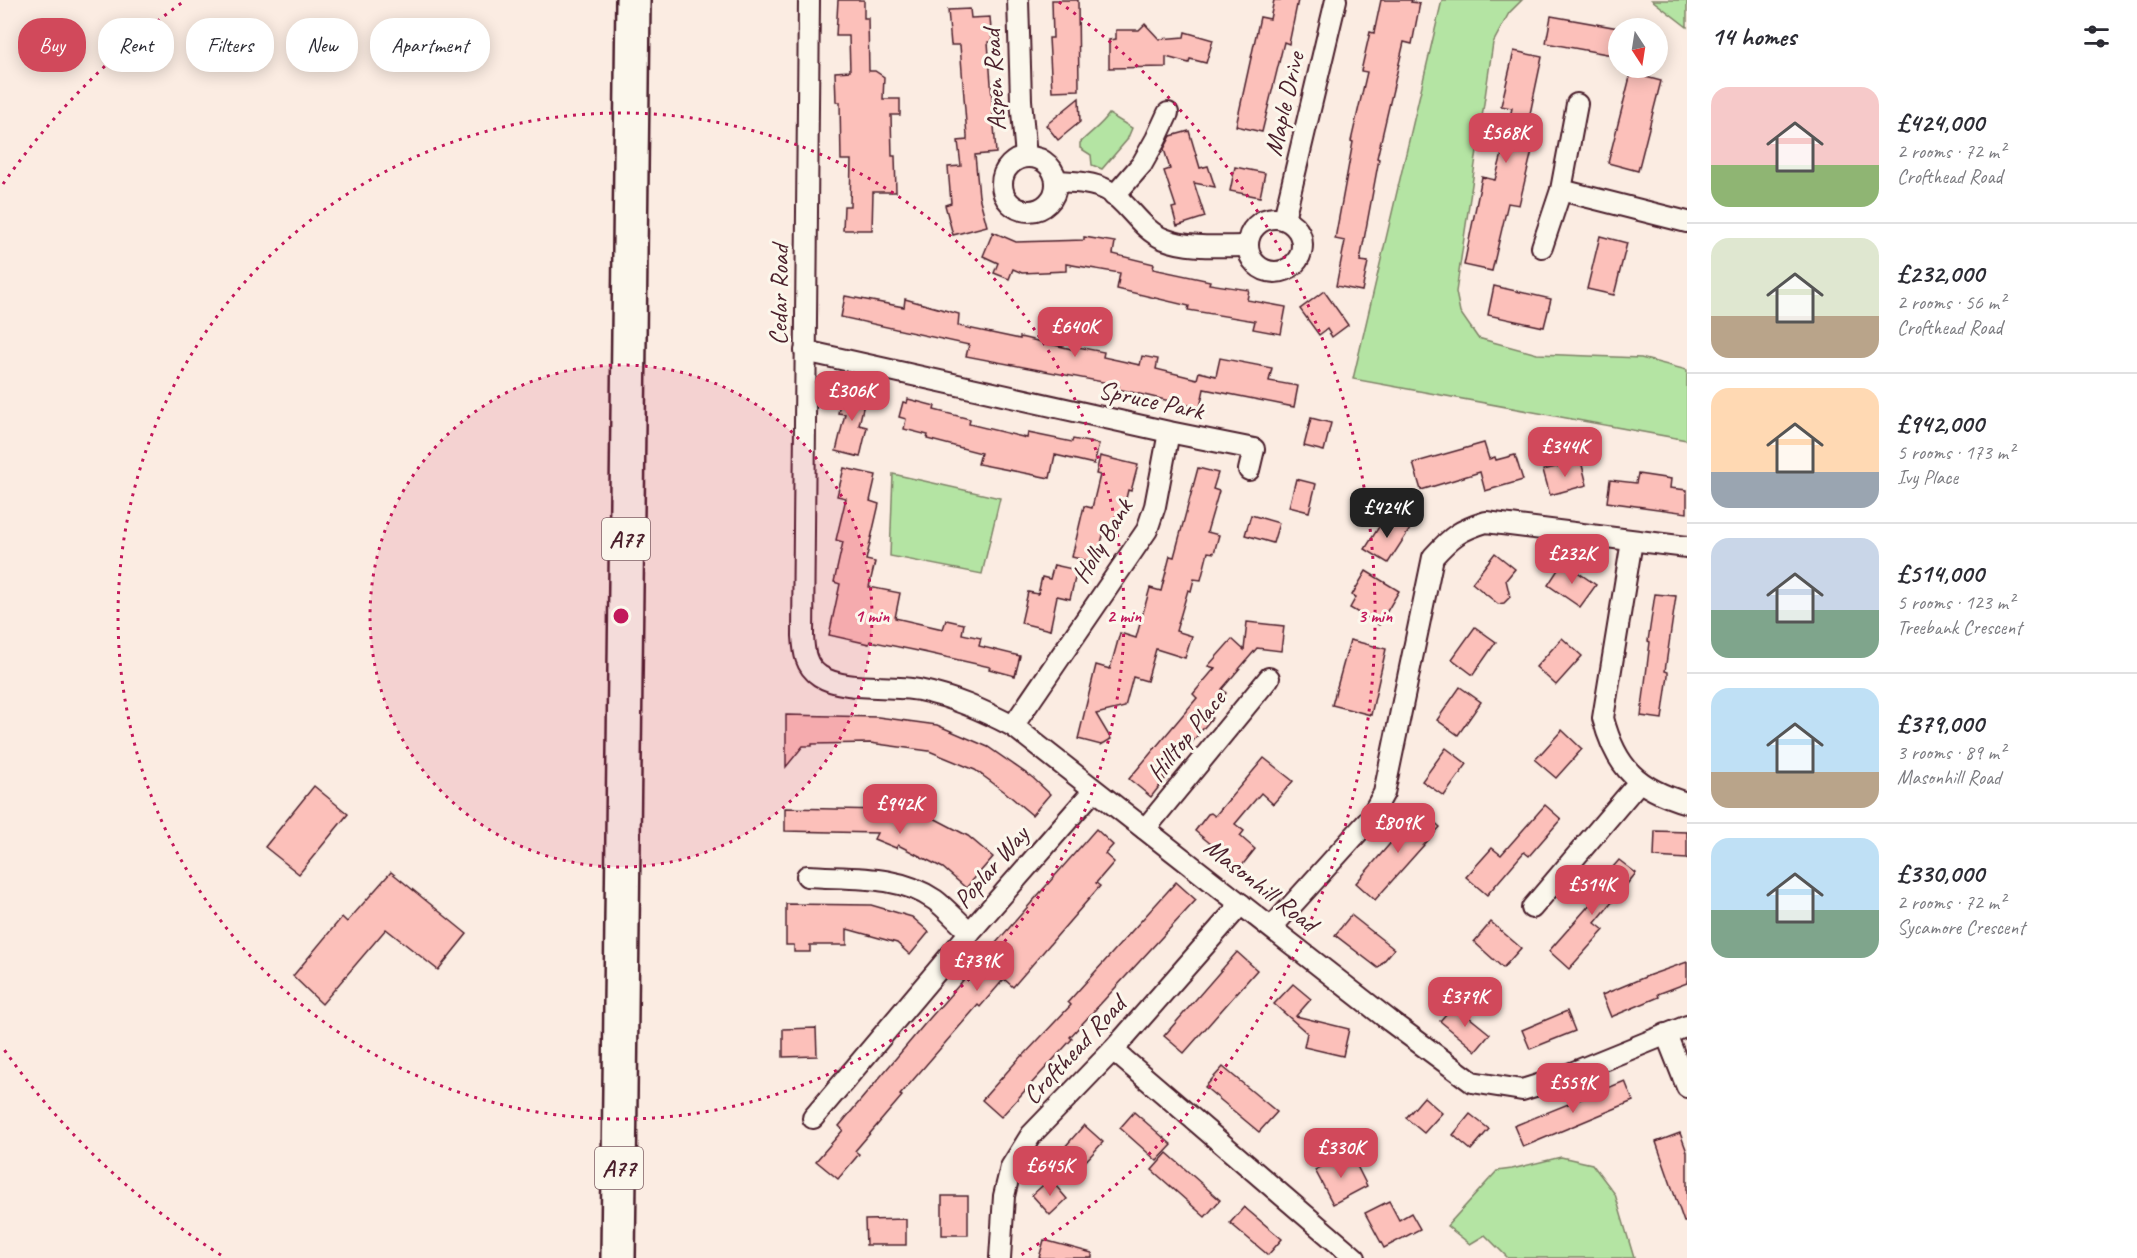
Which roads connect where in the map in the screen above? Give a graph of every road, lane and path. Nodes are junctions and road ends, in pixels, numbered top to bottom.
1 (633, 0) edge
2 (809, 0) edge
3 (1018, 0) edge
4 (1336, 0) edge
5 (1577, 104) dead end
6 (1168, 113) dead end
7 (1026, 157) junction
8 (1056, 181) junction
9 (1560, 190) junction
10 (1114, 196) junction
11 (1284, 219) junction
12 (1687, 222) edge
13 (1247, 246) junction
14 (1542, 246) dead end
15 (805, 351) junction
16 (1169, 432) junction
17 (1249, 470) dead end
18 (1632, 541) junction
19 (1687, 547) edge
20 (807, 663) joint
21 (1269, 678) dead end
22 (1013, 726) junction
23 (1639, 782) junction
24 (1094, 790) junction
25 (1687, 803) edge
26 (1146, 829) junction
27 (807, 876) dead end
28 (1241, 904) junction
29 (1532, 908) dead end
30 (1272, 927) junction
31 (970, 932) junction
32 (1687, 1026) edge
33 (1666, 1034) junction
34 (1113, 1050) junction
35 (1687, 1088) edge
36 (813, 1118) dead end
37 (1346, 1255) edge
38 (618, 1258) edge
39 (1000, 1258) edge

1 - 38 highway, A77
2 - 15 street, Cedar Road
3 - 7 street, Aspen Road
4 - 11 street, Maple Drive
5 - 9 street
6 - 10 street
7 - 8 street
7 - 8 street
8 - 10 street
9 - 12 street
9 - 14 street
10 - 13 street
11 - 13 street
11 - 13 street
15 - 16 street, Spruce Park
15 - 20 street, Cedar Road
16 - 17 street, Spruce Park
16 - 22 street, Holly Bank
18 - 19 street
18 - 23 street
18 - 30 street
20 - 22 street, Masonhill Road
21 - 26 street, Hilltop Place
22 - 24 street, Masonhill Road
23 - 25 street
23 - 29 street
24 - 26 street, Masonhill Road
24 - 31 street, Poplar Way
26 - 28 street, Masonhill Road
27 - 31 street
28 - 30 street, Masonhill Road
28 - 34 street, Crofthead Road
30 - 33 street, Masonhill Road
31 - 36 street, Poplar Way
32 - 33 street, Masonhill Road
33 - 35 street
34 - 37 street
34 - 39 street, Crofthead Road

